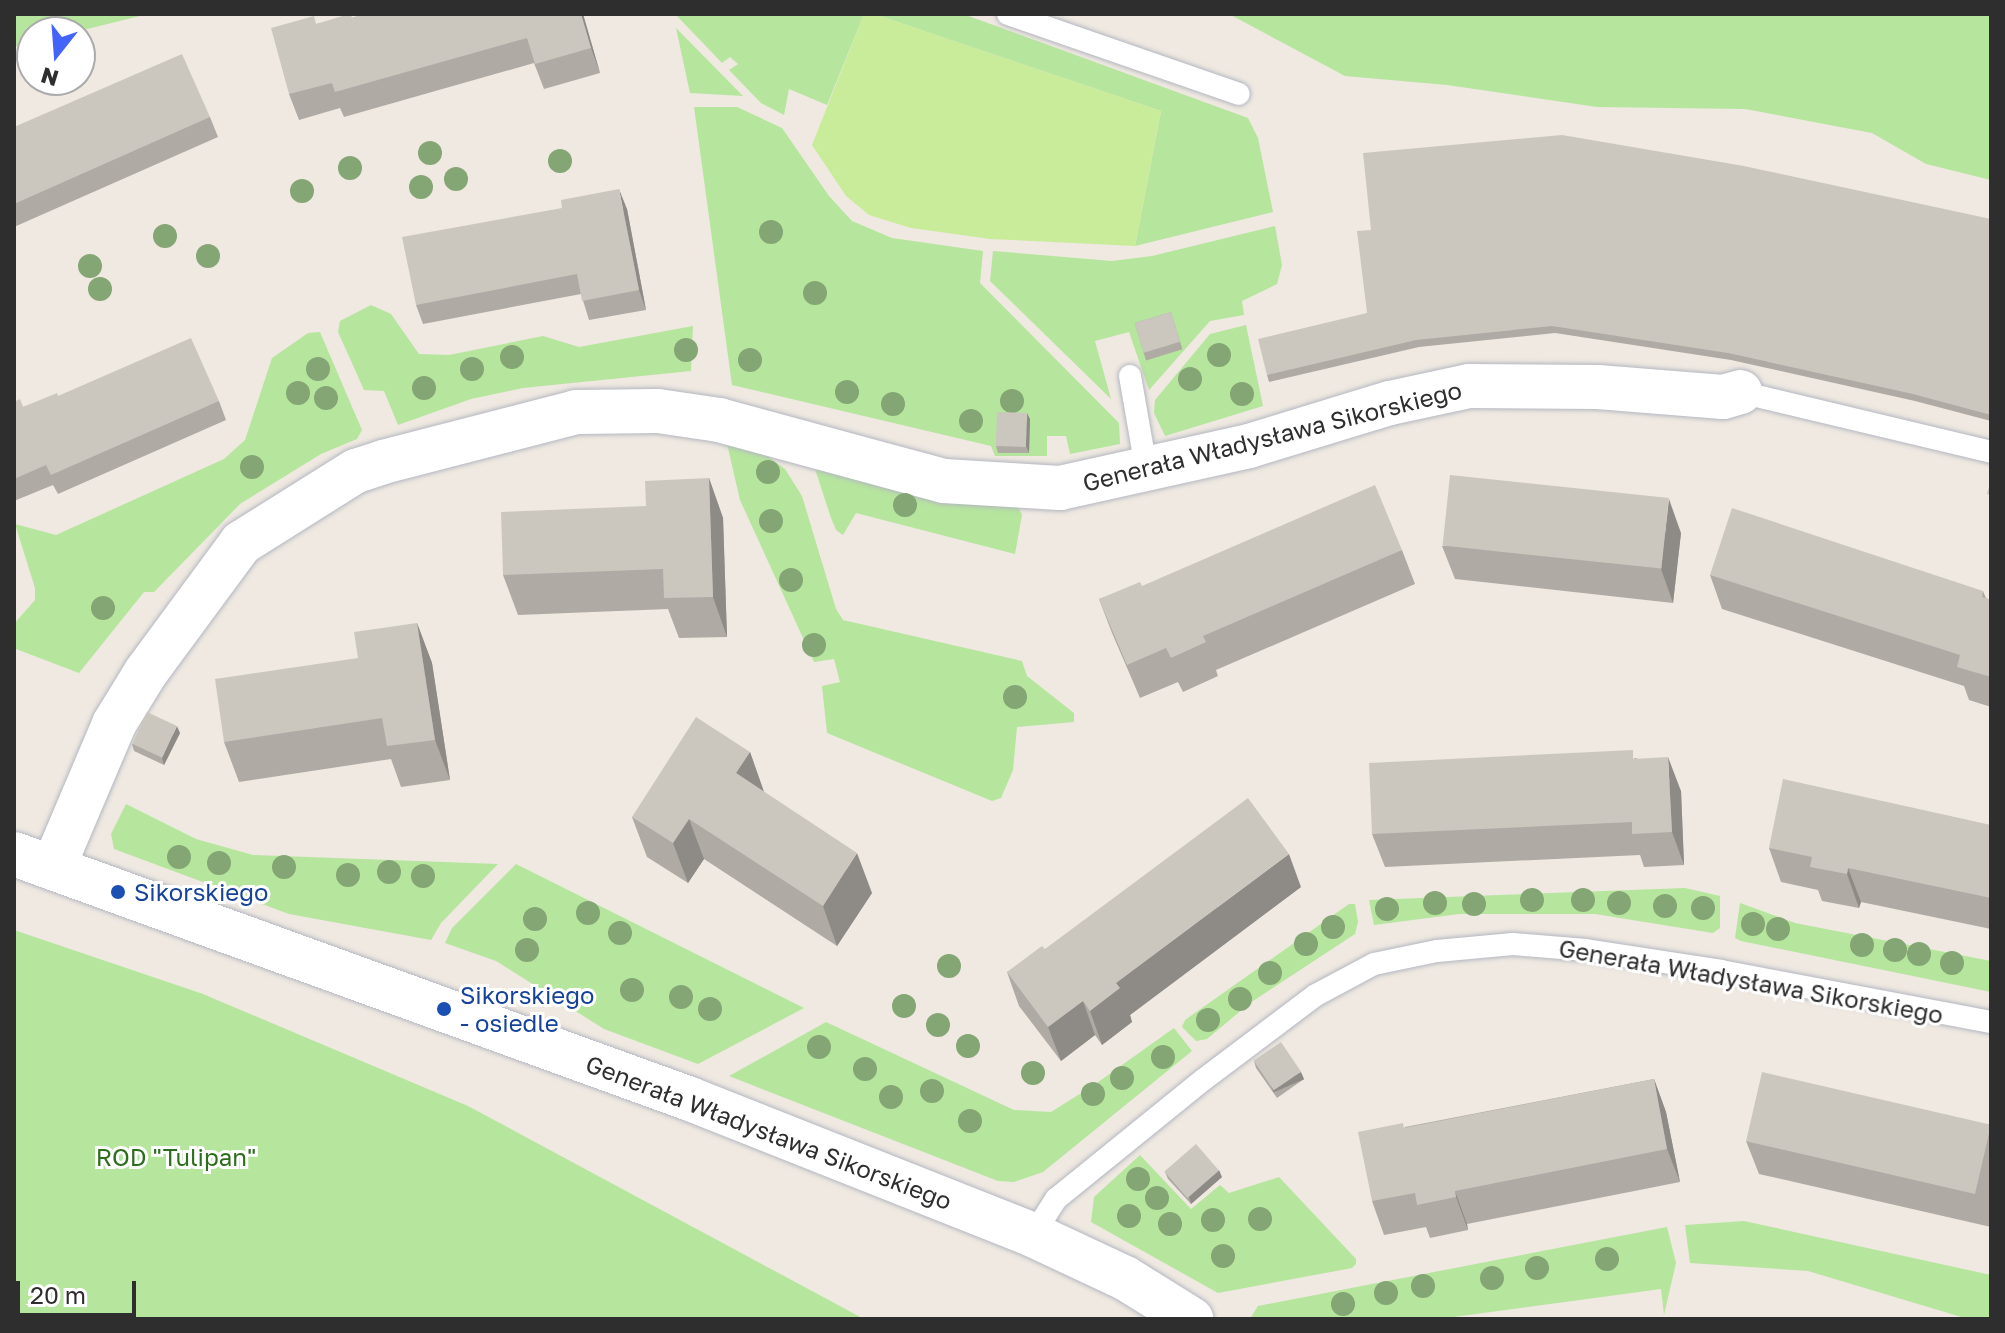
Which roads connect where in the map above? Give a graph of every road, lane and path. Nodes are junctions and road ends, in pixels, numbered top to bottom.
1 (1008, 14) edge
2 (1239, 94) dead end
3 (1130, 376) dead end
4 (1740, 392) joint
5 (1991, 452) edge
6 (1146, 468) junction
7 (33, 861) edge
8 (1991, 1022) edge
9 (1033, 1235) junction
10 (1191, 1319) edge

1 - 2 lane
3 - 6 lane
4 - 5 lane, Generała Władysława Sikorskiego
4 - 6 street, Generała Władysława Sikorskiego
6 - 7 street, Generała Władysława Sikorskiego
7 - 9 street, Generała Władysława Sikorskiego
8 - 9 lane, Generała Władysława Sikorskiego
9 - 10 street, Generała Władysława Sikorskiego

